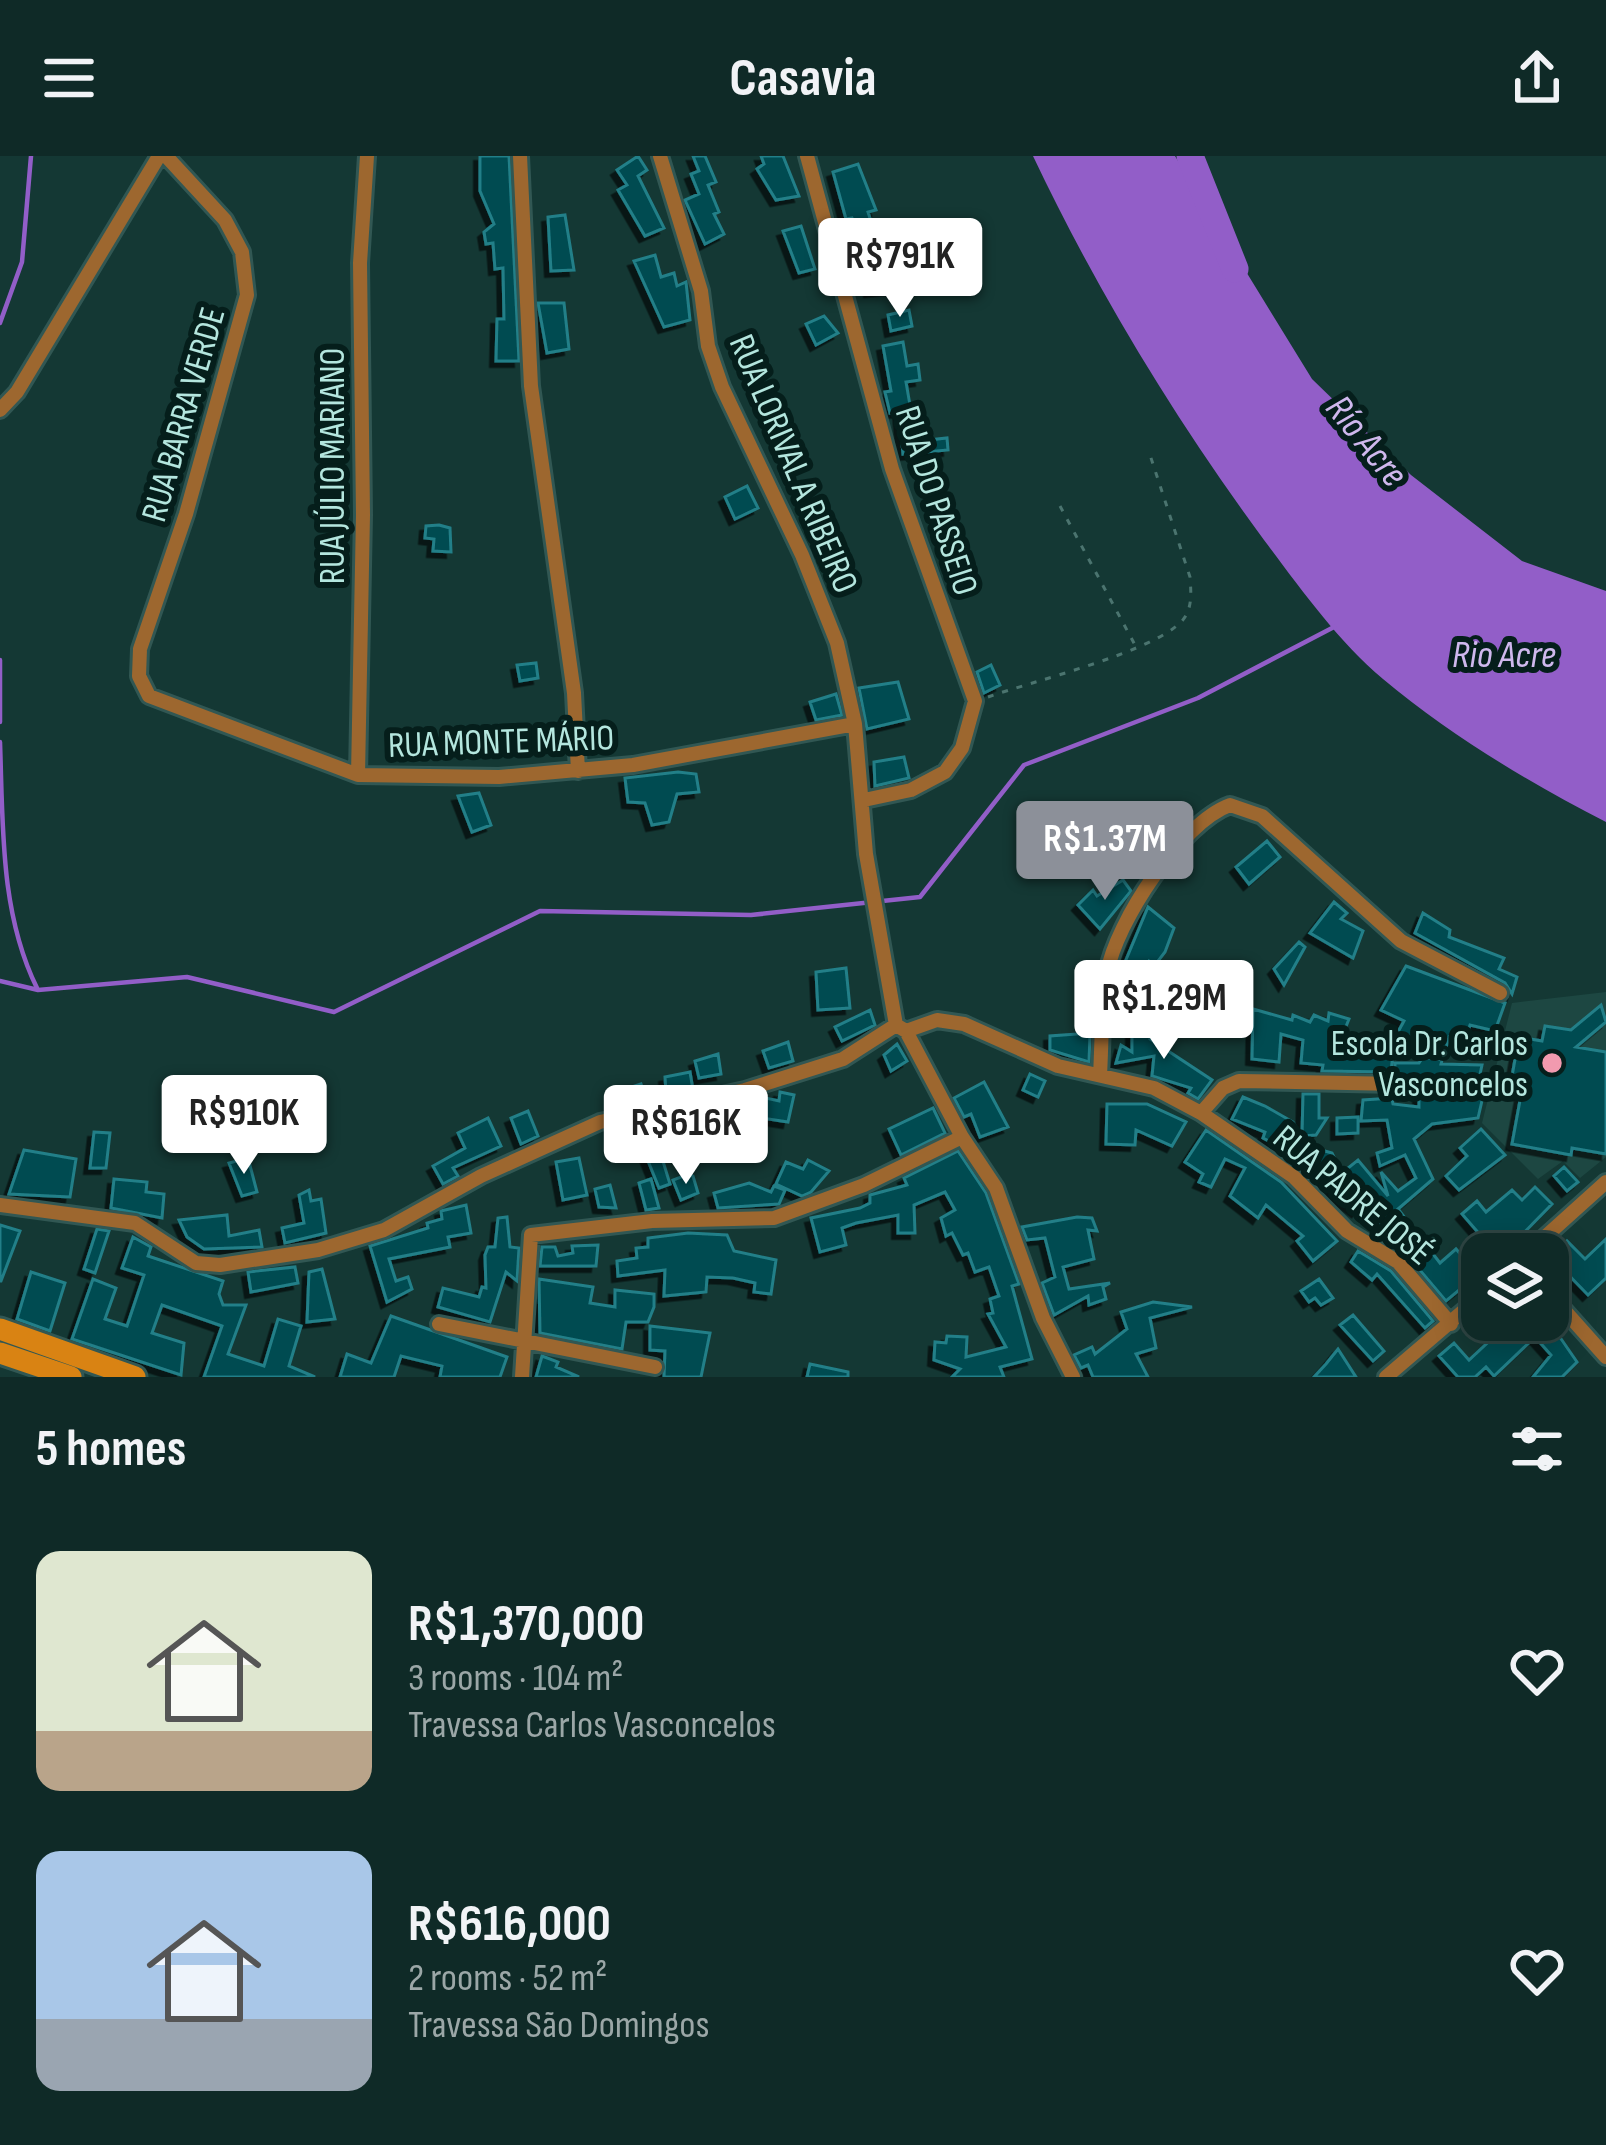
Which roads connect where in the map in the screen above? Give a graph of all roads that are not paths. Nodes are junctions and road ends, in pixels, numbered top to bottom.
1 (163, 156) edge
2 (367, 156) edge
3 (520, 156) edge
4 (659, 156) edge
5 (807, 156) edge
6 (0, 410) edge
7 (143, 639) joint
8 (855, 724) junction
9 (578, 771) junction
10 (358, 775) junction
11 (864, 800) junction
12 (1500, 993) dead end
13 (901, 1028) junction
14 (1100, 1075) junction
15 (1398, 1084) dead end
16 (1202, 1113) junction
17 (962, 1138) junction
18 (1606, 1182) edge
19 (0, 1205) edge
20 (1549, 1233) edge
21 (1461, 1315) edge
22 (1569, 1316) edge
23 (439, 1324) dead end
24 (1451, 1324) junction
25 (0, 1329) edge
26 (525, 1342) junction
27 (0, 1353) edge
28 (1606, 1357) edge
29 (655, 1367) dead end
30 (65, 1376) edge
31 (135, 1377) edge
32 (522, 1377) edge
33 (1073, 1377) edge
34 (1386, 1377) edge

1 - 6 street
1 - 7 street, RUA BARRA VERDE
2 - 10 street, RUA JÚLIO MARIANO
3 - 9 street
4 - 8 street, RUA LORIVAL A RIBEIRO
5 - 11 street, RUA DO PASSEIO
7 - 10 street, RUA MONTE MÁRIO
8 - 9 street, RUA MONTE MÁRIO
8 - 11 street, RUA LORIVAL A RIBEIRO
9 - 10 street, RUA MONTE MÁRIO
11 - 13 street, RUA LORIVAL A RIBEIRO
12 - 14 street
13 - 14 street, RUA PADRE JOSÉ
13 - 17 street, RUA LORIVAL A RIBEIRO
13 - 19 street, RUA PADRE JOSÉ
14 - 16 street, RUA PADRE JOSÉ
15 - 16 street
16 - 24 street, RUA PADRE JOSÉ
17 - 26 street
17 - 33 street, RUA LORIVAL A RIBEIRO
18 - 20 street
21 - 24 street
22 - 28 street
23 - 26 street
24 - 34 street
25 - 31 main road
26 - 29 street
26 - 32 street
27 - 30 main road

